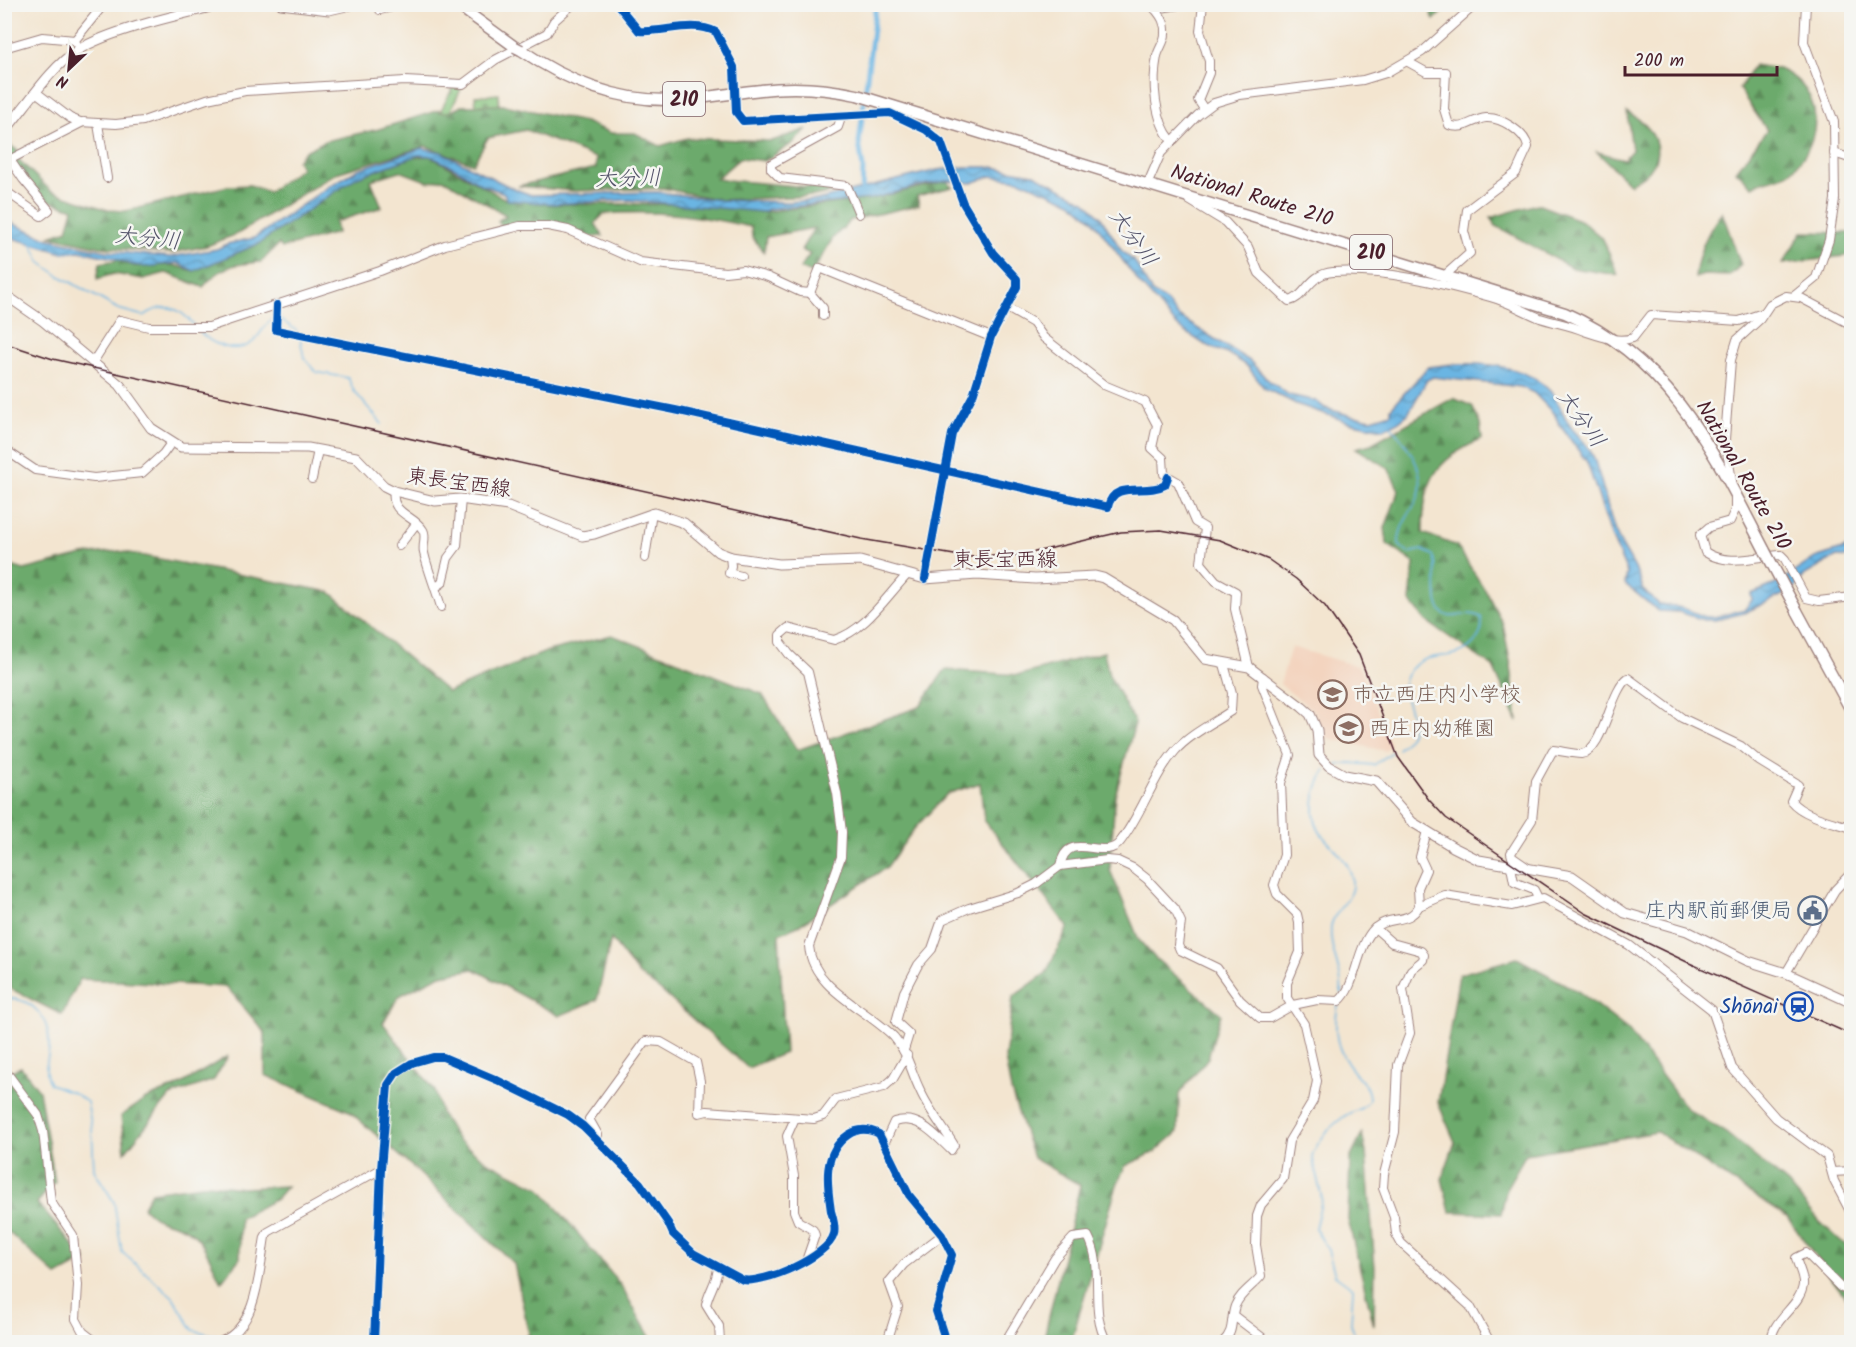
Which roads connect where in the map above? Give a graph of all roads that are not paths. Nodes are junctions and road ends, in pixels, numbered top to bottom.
1 (104, 4) edge
2 (223, 4) edge
3 (281, 4) edge
4 (355, 4) edge
5 (405, 4) edge
6 (456, 4) edge
7 (573, 4) edge
8 (617, 4) edge
9 (1184, 4) edge
10 (1203, 4) edge
11 (1476, 4) edge
12 (1806, 4) edge
13 (1155, 7) edge
14 (380, 10) dead end
15 (75, 40) junction
16 (4, 48) edge
17 (78, 50) junction
18 (1408, 62) junction
19 (37, 93) junction
20 (735, 93) junction
21 (1204, 109) junction
22 (841, 118) junction
23 (83, 122) junction
24 (98, 124) junction
25 (4, 132) edge
26 (1172, 141) junction
27 (4, 151) edge
28 (1834, 153) junction
29 (11, 159) junction
30 (1851, 159) edge
31 (107, 178) dead end
32 (1149, 183) junction
33 (4, 190) edge
34 (1188, 196) junction
35 (860, 214) dead end
36 (1445, 275) junction
37 (1432, 283) junction
38 (810, 293) junction
39 (4, 294) edge
40 (1794, 296) junction
41 (277, 305) junction
42 (1007, 308) junction
43 (1763, 313) junction
44 (823, 316) dead end
45 (1851, 325) edge
46 (991, 337) junction
47 (1612, 339) junction
48 (93, 362) junction
49 (171, 442) junction
50 (4, 449) edge
51 (318, 450) junction
52 (946, 471) junction
53 (1168, 477) junction
54 (312, 478) dead end
55 (394, 491) junction
56 (1735, 493) junction
57 (461, 499) junction
58 (652, 513) junction
59 (416, 524) junction
60 (399, 546) dead end
61 (730, 556) junction
62 (645, 558) dead end
63 (907, 575) junction
64 (741, 576) dead end
65 (925, 579) junction
66 (436, 587) junction
67 (1851, 597) edge
68 (441, 607) dead end
69 (1224, 664) junction
70 (1249, 667) junction
71 (1263, 677) junction
72 (1851, 712) edge
73 (1851, 828) edge
74 (1427, 831) junction
75 (1060, 866) junction
76 (1511, 867) junction
77 (1532, 871) junction
78 (1851, 872) edge
79 (1538, 898) junction
80 (1419, 906) junction
81 (1375, 928) junction
82 (1786, 973) junction
83 (1851, 1003) edge
84 (1293, 1005) junction
85 (905, 1053) junction
86 (4, 1069) edge
87 (795, 1118) junction
88 (602, 1144) junction
89 (884, 1144) junction
90 (381, 1169) junction
91 (1851, 1171) edge
92 (1832, 1172) junction
93 (1851, 1215) edge
94 (942, 1235) junction
95 (807, 1259) junction
96 (718, 1266) junction
97 (1851, 1293) edge
98 (1234, 1316) junction
99 (96, 1342) edge
100 (220, 1342) edge
101 (374, 1342) edge
102 (720, 1342) edge
103 (887, 1342) edge
104 (946, 1342) edge
105 (1005, 1342) edge
106 (1107, 1342) edge
107 (1223, 1342) edge
108 (1268, 1342) edge
109 (1490, 1342) edge
110 (1772, 1342) edge

1 - 15 street
2 - 17 main road
3 - 4 main road
5 - 14 street
6 - 20 highway, National Route 210 / 210
7 - 24 street
8 - 20 street
9 - 13 street
10 - 21 street
11 - 18 street
12 - 28 street
13 - 26 street
15 - 16 street
15 - 17 street
17 - 19 main road
18 - 21 street
18 - 36 street
19 - 23 street
19 - 25 main road
20 - 22 street
20 - 32 highway, National Route 210 / 210
21 - 26 street
22 - 35 street
22 - 42 street
23 - 24 street
23 - 29 street
24 - 31 street
26 - 32 street
27 - 29 street
28 - 30 street
28 - 40 street
29 - 33 street
32 - 34 highway, National Route 210 / 210
34 - 36 highway, National Route 210 / 210
34 - 37 street
36 - 37 street
36 - 47 highway, National Route 210 / 210
37 - 47 street
38 - 41 street
38 - 44 street
38 - 46 street
39 - 48 main road, 東長宝西線
40 - 43 street
40 - 45 street
41 - 48 street
41 - 52 street
42 - 46 street
42 - 53 street
43 - 47 street
43 - 56 street
46 - 52 street
47 - 56 highway, National Route 210 / 210
48 - 49 main road, 東長宝西線
49 - 50 street
49 - 51 main road, 東長宝西線
51 - 54 street
51 - 55 main road, 東長宝西線
52 - 53 street
52 - 65 street
53 - 70 street
55 - 57 main road, 東長宝西線
55 - 59 street
56 - 67 street
56 - 72 highway, National Route 210 / 210, bridge
57 - 58 main road, 東長宝西線
57 - 66 street
58 - 61 main road, 東長宝西線
58 - 62 street
59 - 60 street
59 - 66 street
61 - 63 main road, 東長宝西線
61 - 64 street
63 - 65 main road, 東長宝西線
63 - 85 street
65 - 69 main road, 東長宝西線
66 - 68 street
69 - 70 main road, 東長宝西線
69 - 75 street
70 - 71 main road, 東長宝西線
71 - 74 main road, 東長宝西線
71 - 84 street
73 - 77 street
74 - 76 main road, 東長宝西線
74 - 80 street
75 - 84 street
75 - 85 street
76 - 77 main road, 東長宝西線
76 - 79 street
77 - 82 main road, 東長宝西線
78 - 82 street
79 - 80 street
79 - 92 street
80 - 81 street
81 - 84 street
81 - 109 street
82 - 83 main road, 東長宝西線
84 - 98 street
85 - 87 street
85 - 89 street
86 - 99 street
87 - 88 street
87 - 95 street
88 - 90 street
88 - 96 street
89 - 94 street
89 - 95 street
90 - 100 street
90 - 101 street
91 - 92 street
92 - 93 street
94 - 103 street
94 - 104 street
95 - 96 street
96 - 102 street
97 - 110 street
98 - 107 street
98 - 108 street
105 - 106 street

